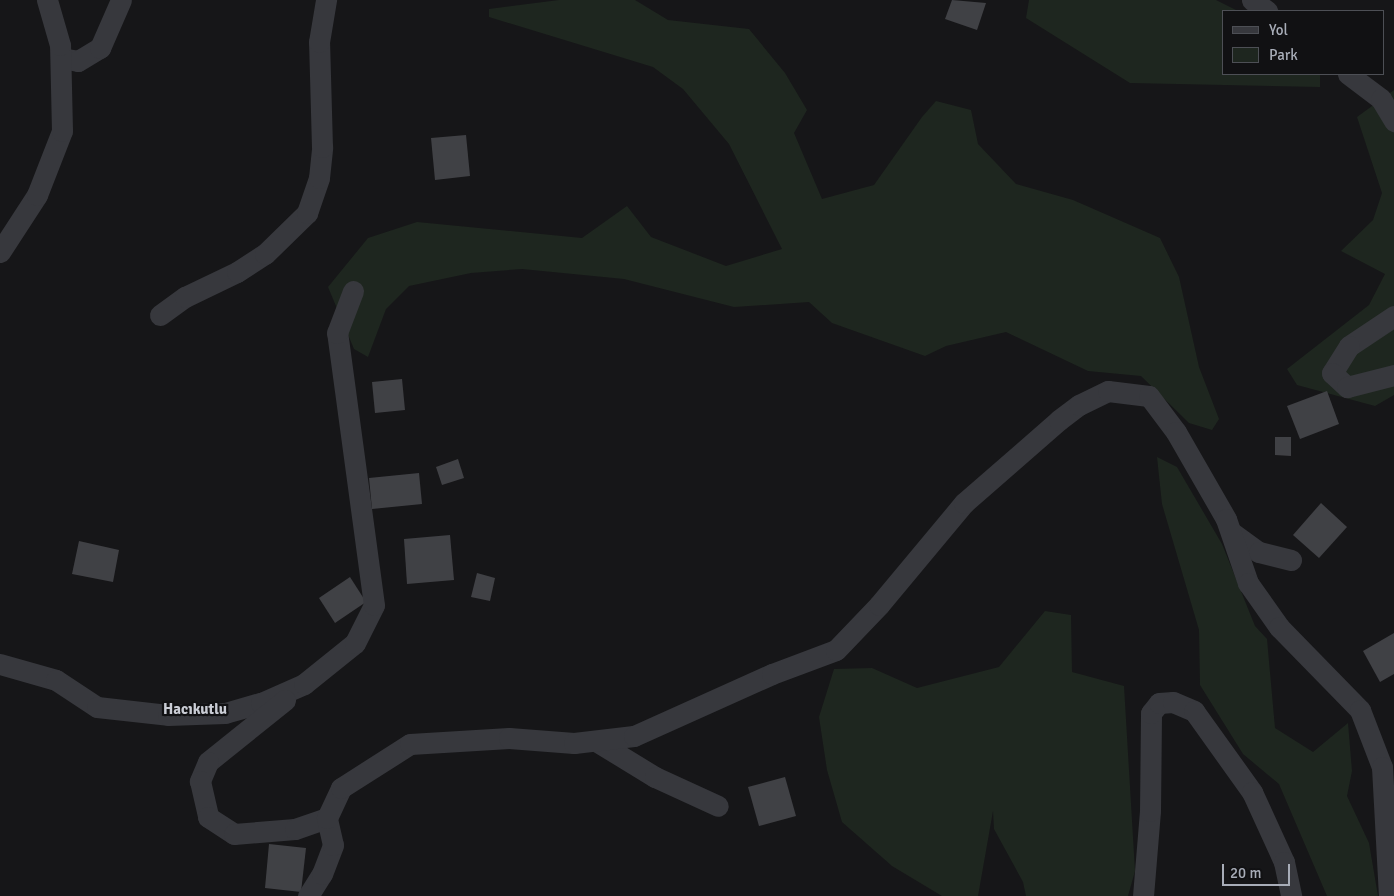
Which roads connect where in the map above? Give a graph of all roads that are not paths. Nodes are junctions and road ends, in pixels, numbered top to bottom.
1 (47, 0) edge
2 (121, 0) edge
3 (326, 0) edge
4 (1252, 0) edge
5 (1266, 10) edge
6 (60, 58) junction
7 (1349, 75) edge
8 (1394, 121) edge
9 (0, 252) edge
10 (353, 291) dead end
11 (160, 315) dead end
12 (1394, 316) edge
13 (1394, 375) edge
14 (1231, 532) junction
15 (1291, 560) dead end
16 (0, 664) edge
17 (304, 684) junction
18 (596, 741) junction
19 (718, 806) dead end
20 (1389, 812) edge
21 (327, 818) junction
22 (308, 896) edge
23 (1143, 896) edge
24 (1291, 896) edge
25 (1389, 896) edge

1 - 6 street
2 - 6 street
3 - 11 street
4 - 5 street
6 - 9 street
7 - 8 street
10 - 17 street
12 - 13 street
14 - 15 street
14 - 18 street
14 - 20 street
16 - 17 street
17 - 21 street
18 - 19 street
18 - 21 street
20 - 25 street
21 - 22 street
23 - 24 street

